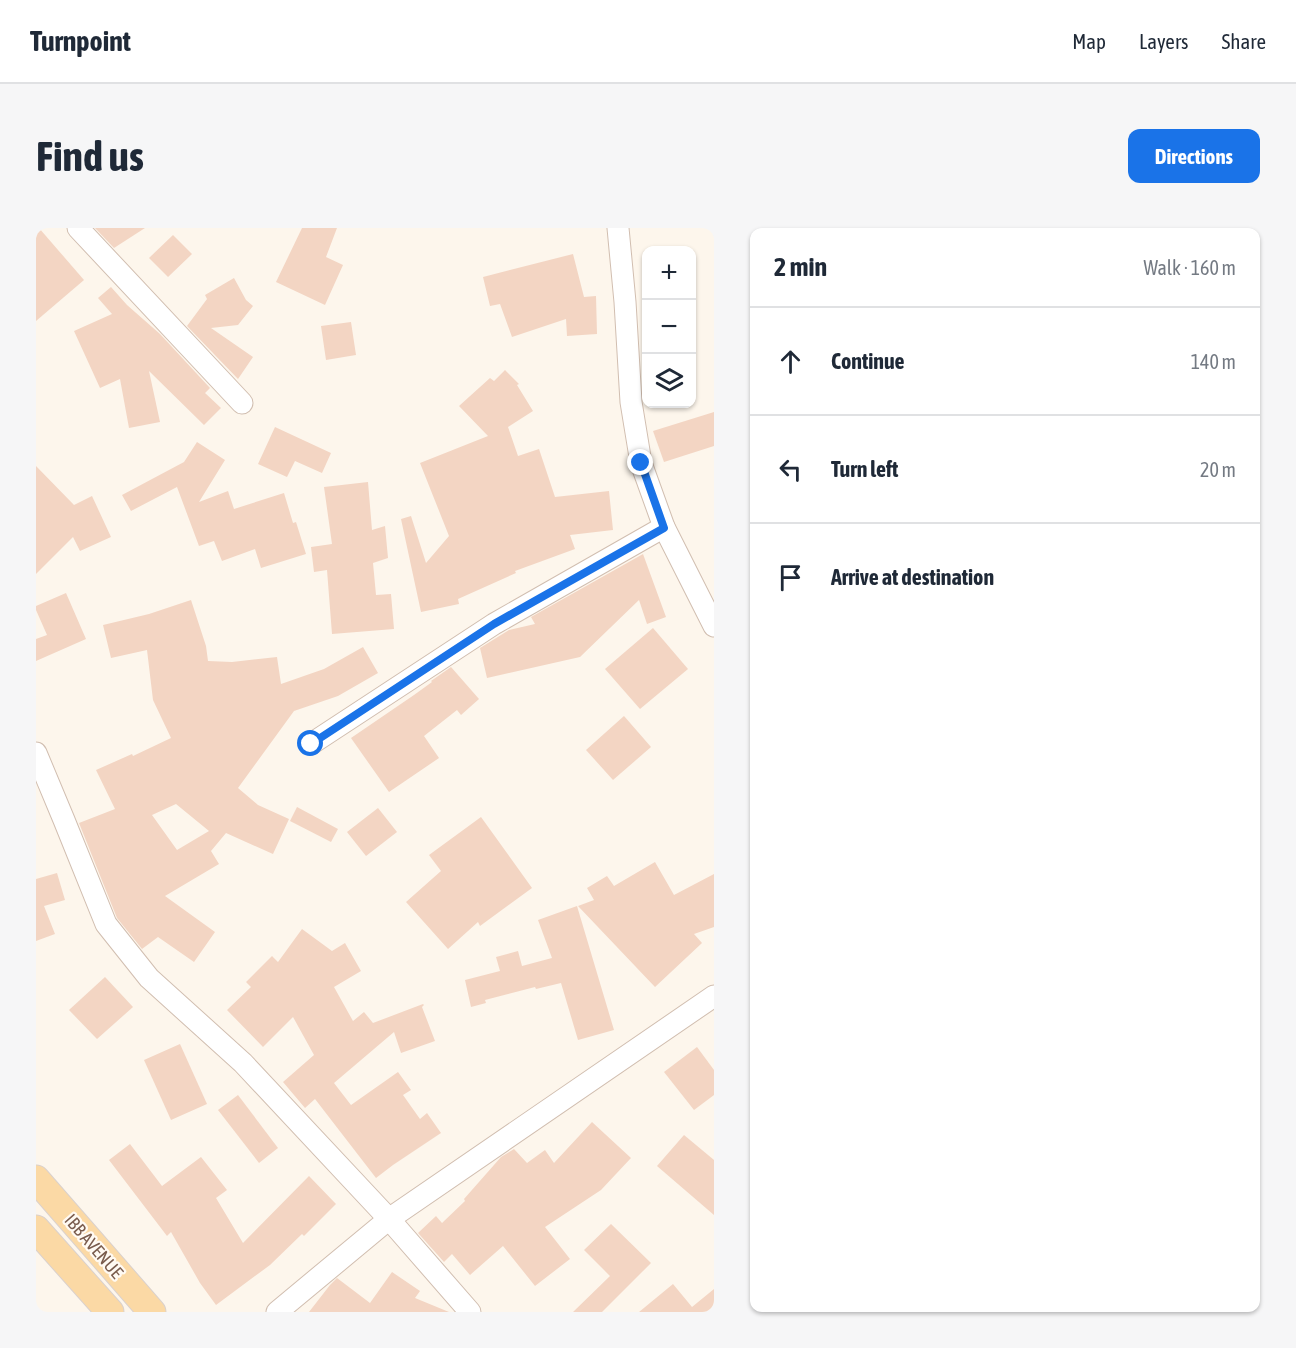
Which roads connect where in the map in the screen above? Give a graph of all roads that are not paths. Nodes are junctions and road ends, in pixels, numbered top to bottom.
1 (78, 228) edge
2 (618, 228) edge
3 (242, 403) dead end
4 (664, 528) junction
5 (714, 626) edge
6 (311, 744) dead end
7 (36, 753) edge
8 (714, 996) edge
9 (36, 1179) edge
10 (389, 1219) junction
11 (36, 1229) edge
12 (110, 1312) edge
13 (152, 1312) edge
14 (277, 1312) edge
15 (470, 1312) edge

1 - 3 street
2 - 4 street
4 - 5 street
4 - 6 street
7 - 10 street
8 - 10 street
9 - 13 main road, IBB AVENUE
10 - 14 street
10 - 15 street
11 - 12 main road

